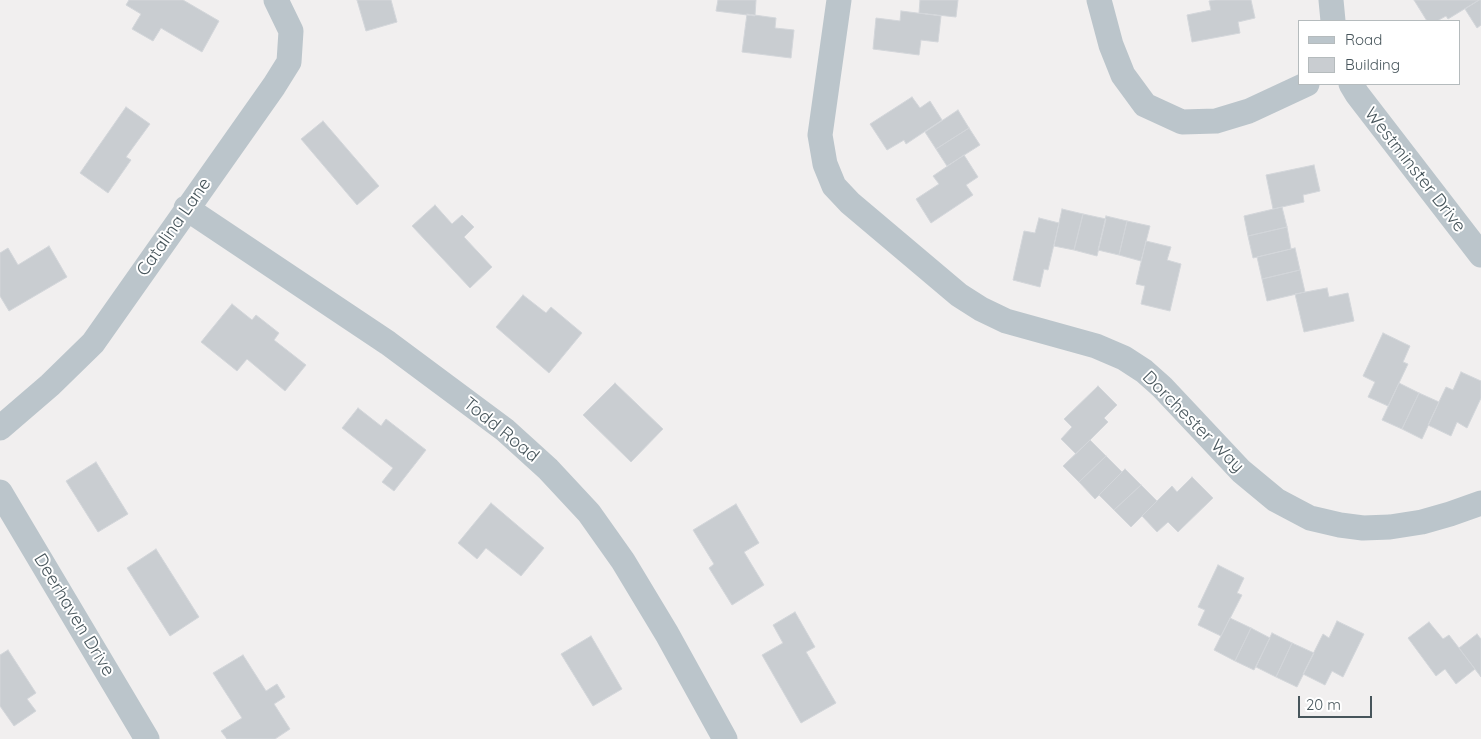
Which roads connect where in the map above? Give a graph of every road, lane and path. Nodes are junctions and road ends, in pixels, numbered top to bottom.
1 (276, 0) edge
2 (838, 0) edge
3 (1099, 0) edge
4 (1331, 0) edge
5 (1333, 20) edge
6 (1305, 85) edge
7 (1352, 85) edge
8 (186, 208) junction
9 (1481, 254) edge
10 (0, 428) edge
11 (0, 492) edge
12 (1481, 503) edge
13 (147, 739) edge
14 (725, 739) edge

1 - 8 street, Catalina Lane
2 - 12 street, Dorchester Way
3 - 6 street
4 - 5 street
7 - 9 street, Westminster Drive
8 - 10 street, Catalina Lane
8 - 14 street, Todd Road
11 - 13 street, Deerhaven Drive

